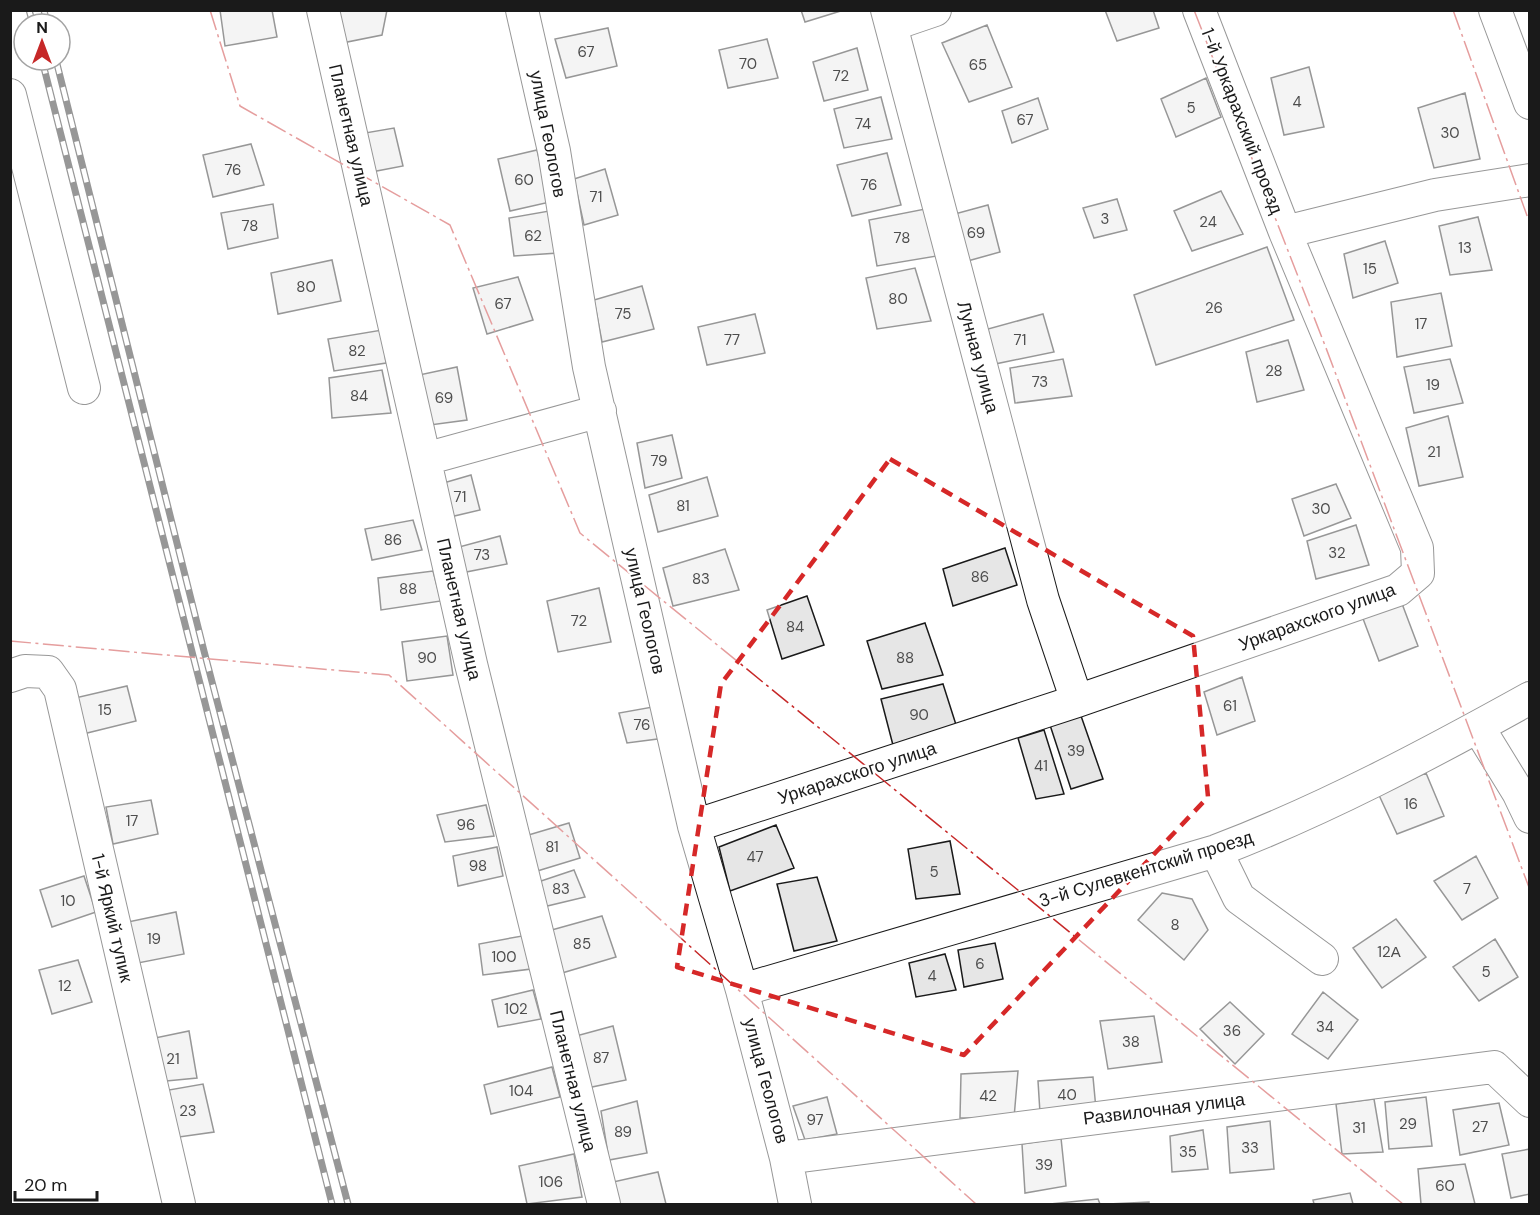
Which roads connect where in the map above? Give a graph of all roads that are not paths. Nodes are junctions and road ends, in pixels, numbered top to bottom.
1 (323, 10) edge
2 (522, 10) edge
3 (935, 10) edge
4 (1200, 10) edge
5 (1496, 10) edge
6 (889, 18) edge
7 (10, 95) edge
8 (1530, 103) edge
9 (1530, 180) edge
10 (1285, 231) junction
11 (84, 388) dead end
12 (600, 411) junction
13 (425, 459) junction
14 (10, 676) edge
15 (1530, 698) edge
16 (1077, 701) junction
17 (1478, 727) junction
18 (1530, 817) edge
19 (694, 826) junction
20 (1216, 851) junction
21 (1322, 959) dead end
22 (742, 990) junction
23 (1530, 1101) edge
24 (786, 1158) junction
25 (179, 1204) edge
26 (604, 1204) edge
27 (795, 1204) edge

1 - 13 street, Планетная улица
2 - 12 street, улица Геологов
3 - 6 street
4 - 10 street, 1-й Уркарахский проезд
5 - 8 street
6 - 16 street, Лунная улица
7 - 11 street
9 - 10 street
10 - 16 street, Уркарахского улица
12 - 13 street
12 - 19 street, улица Геологов
13 - 26 street, Планетная улица
14 - 25 street, 1-й Яркий тупик
15 - 17 street, 3-й Сулевкентский проезд
16 - 19 street, Уркарахского улица
17 - 18 street
17 - 20 street, 3-й Сулевкентский проезд
19 - 22 street, улица Геологов
20 - 21 street
20 - 22 street, 3-й Сулевкентский проезд
22 - 24 street, улица Геологов
23 - 24 street, Развилочная улица
24 - 27 street, улица Геологов

